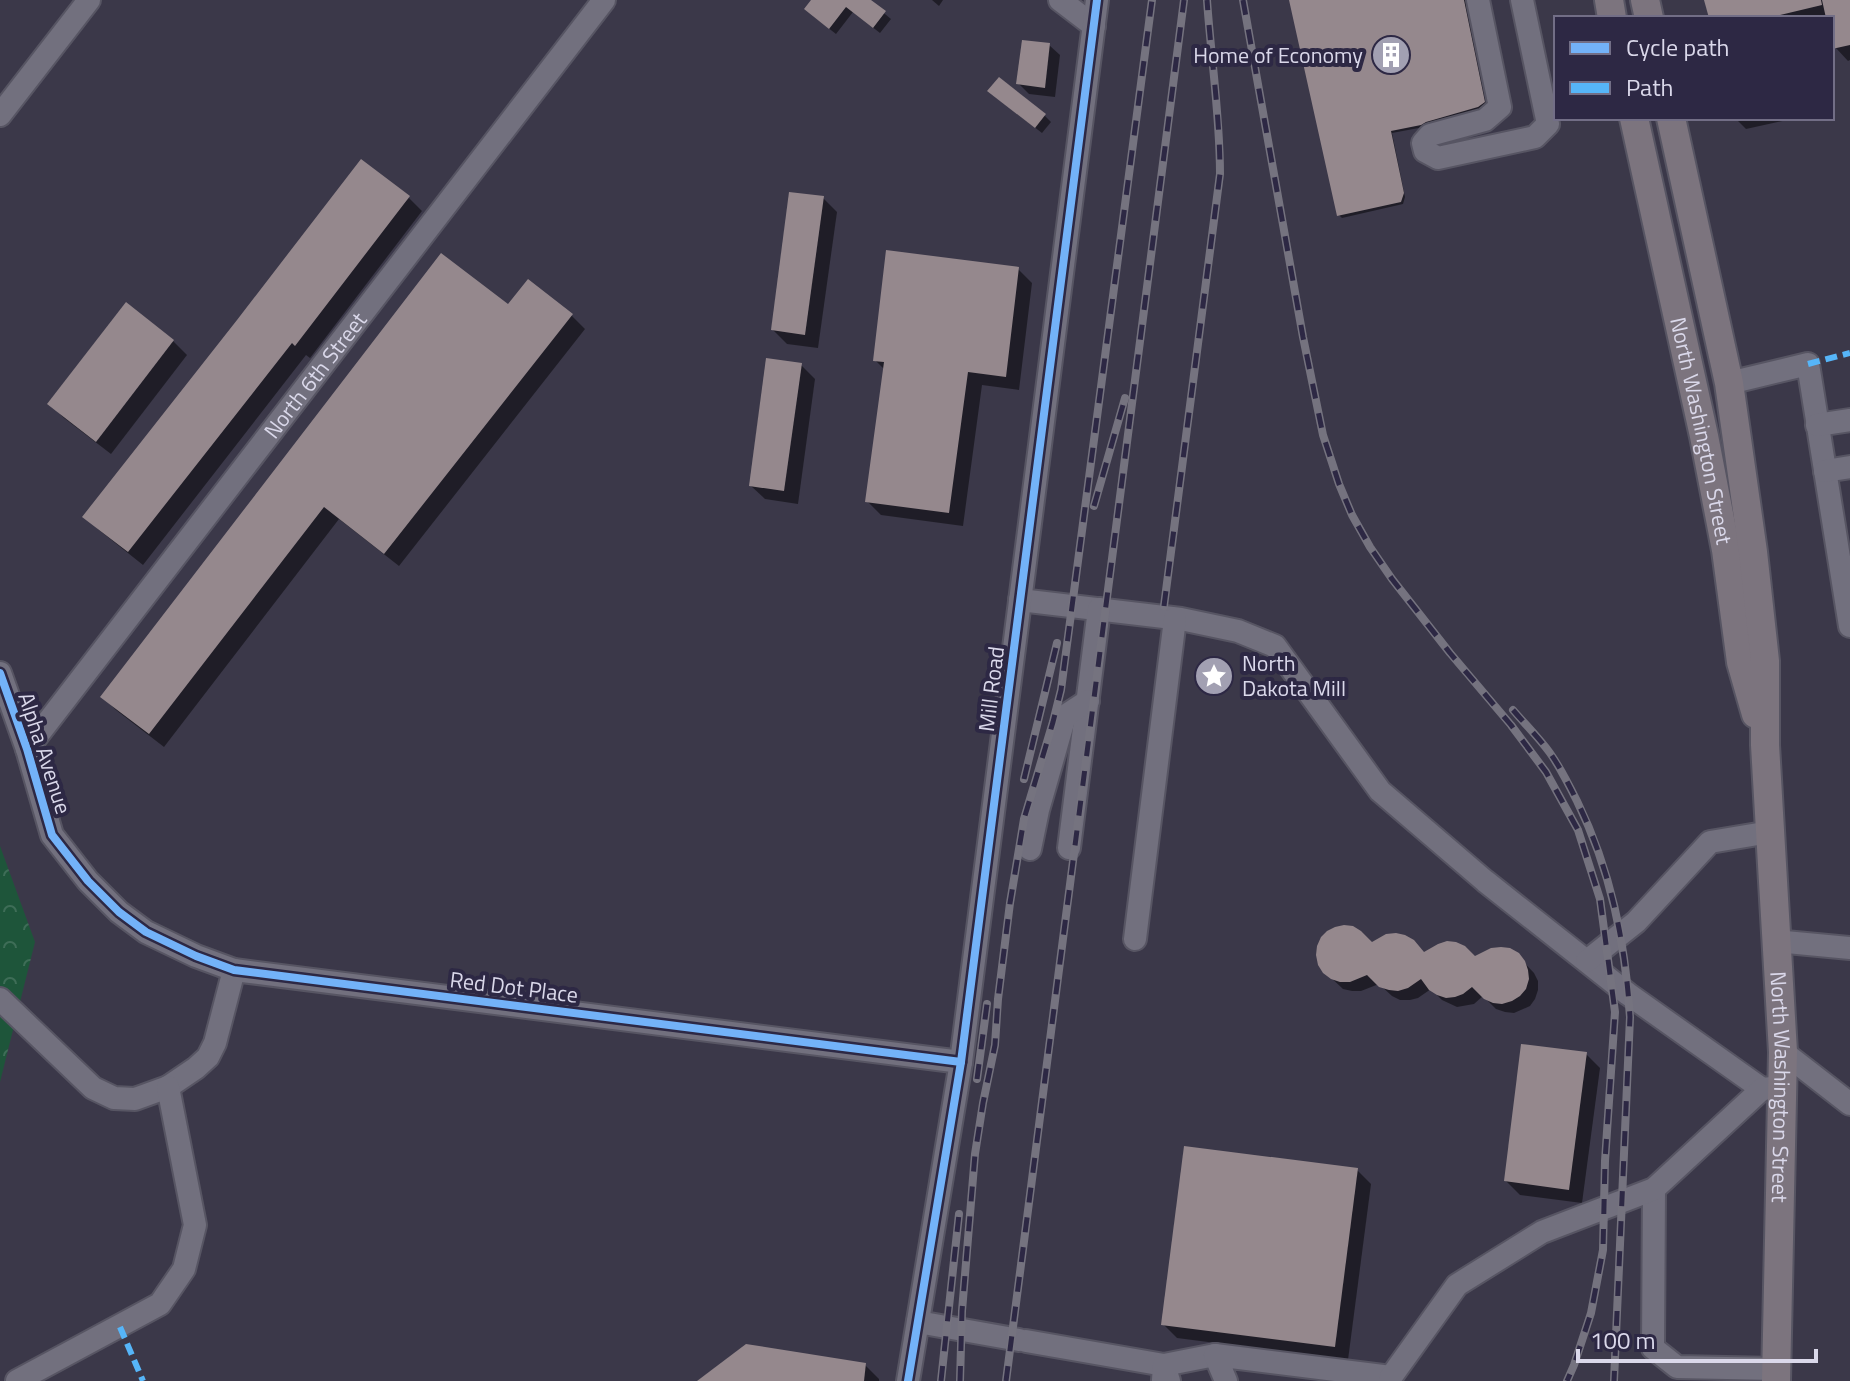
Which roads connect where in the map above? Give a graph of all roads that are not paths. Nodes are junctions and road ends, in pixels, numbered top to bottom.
1 (89, 0) edge
2 (604, 0) edge
3 (1060, 0) edge
4 (1097, 0) edge
5 (1478, 0) edge
6 (1522, 0) edge
7 (1094, 26) junction
8 (0, 115) edge
9 (1634, 120) edge
10 (1671, 120) edge
11 (1694, 221) junction
12 (1659, 229) junction
13 (1729, 383) junction
14 (1850, 420) edge
15 (1817, 425) junction
16 (1850, 467) edge
17 (1825, 471) junction
18 (1845, 558) edge
19 (1020, 600) junction
20 (1099, 609) junction
21 (1175, 619) junction
22 (1850, 626) edge
23 (0, 673) edge
24 (1088, 701) junction
25 (1765, 745) junction
26 (27, 749) junction
27 (1770, 832) junction
28 (1069, 848) dead end
29 (1030, 849) dead end
30 (88, 881) joint
31 (1135, 939) dead end
32 (1776, 941) junction
33 (1850, 948) edge
34 (1587, 961) junction
35 (234, 970) junction
36 (0, 999) edge
37 (1783, 1052) junction
38 (961, 1062) junction
39 (168, 1087) junction
40 (1772, 1088) junction
41 (1850, 1104) edge
42 (1654, 1189) junction
43 (918, 1322) junction
44 (1215, 1355) junction
45 (1776, 1375) edge
46 (1165, 1376) edge
47 (1390, 1379) edge
48 (17, 1381) edge
49 (908, 1381) edge
50 (1226, 1381) edge

1 - 8 street
2 - 26 street, North 6th Street
3 - 7 street
4 - 7 street, Mill Road
5 - 6 street
7 - 19 street, Mill Road
9 - 12 main road, North Washington Street
10 - 11 main road, North Washington Street
11 - 12 main road
11 - 13 main road, North Washington Street
12 - 25 main road, North Washington Street
13 - 15 street
13 - 25 main road, North Washington Street
14 - 15 street
15 - 17 street
16 - 17 street
17 - 18 street
18 - 22 street
19 - 20 street
19 - 38 street, Mill Road
20 - 21 street
20 - 24 street
21 - 31 street
21 - 34 street
23 - 26 street, Alpha Avenue
24 - 28 street
24 - 29 street
25 - 27 main road, North Washington Street
26 - 30 street, Alpha Avenue
27 - 32 main road, North Washington Street
27 - 34 street
30 - 35 street, Red Dot Place
32 - 33 street
32 - 37 main road, North Washington Street
34 - 40 street
35 - 38 street, Red Dot Place
35 - 39 street
36 - 39 street
37 - 40 main road, North Washington Street
37 - 41 street
38 - 43 street, Mill Road
39 - 48 street
40 - 42 street
40 - 45 main road, North Washington Street
42 - 45 street
42 - 47 street
43 - 46 street
43 - 49 street, Mill Road
44 - 46 street
44 - 47 street
44 - 50 street

